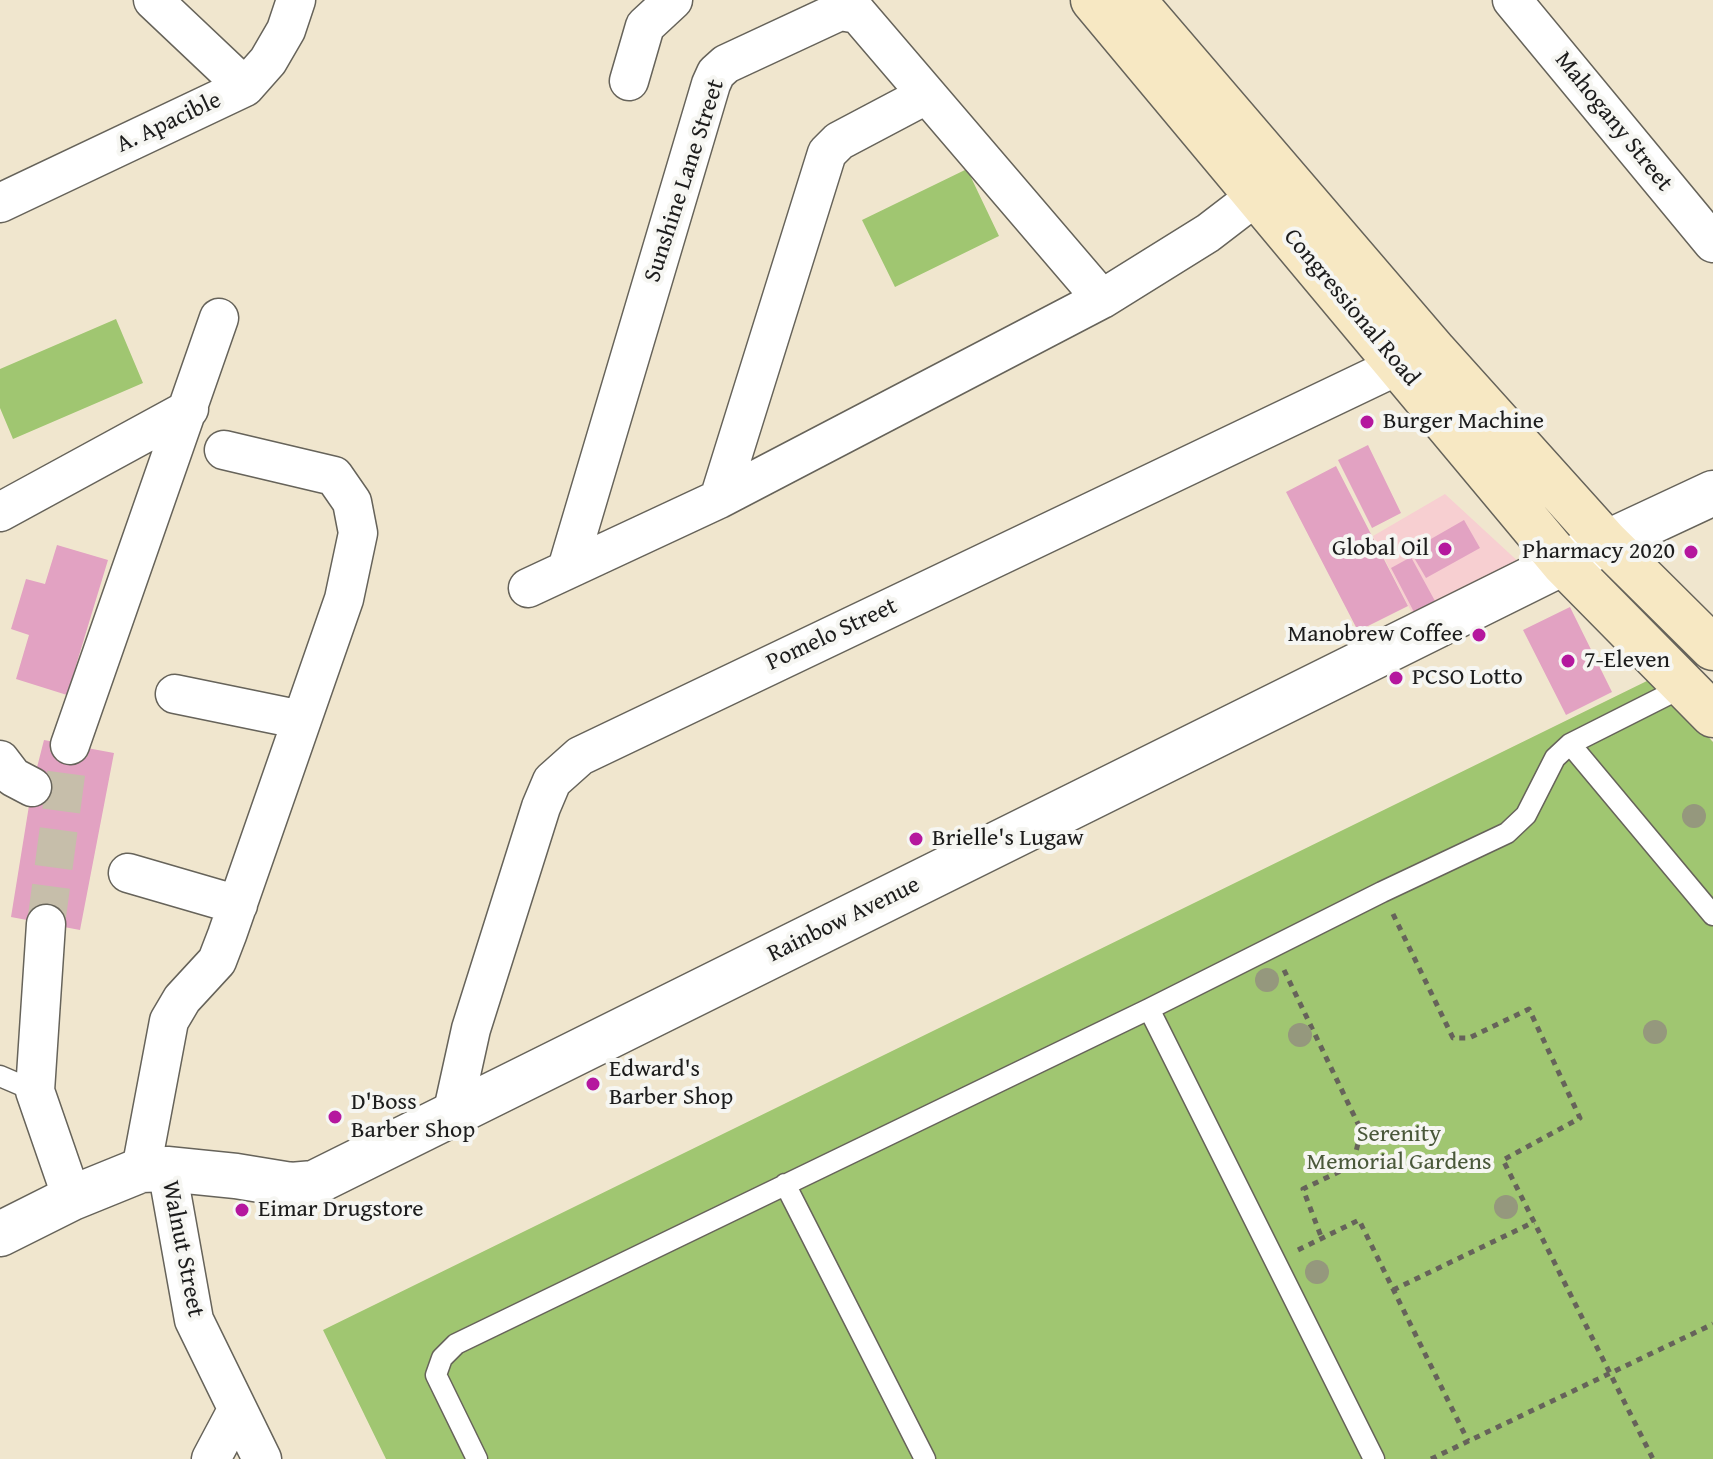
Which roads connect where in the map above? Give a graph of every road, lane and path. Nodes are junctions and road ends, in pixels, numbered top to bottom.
1 (153, 0) edge
2 (296, 0) edge
3 (673, 0) edge
4 (1093, 0) edge
5 (1133, 0) edge
6 (1512, 0) edge
7 (629, 81) dead end
8 (245, 87) junction
9 (926, 95) junction
10 (1270, 186) junction
11 (1, 201) edge
12 (1713, 243) edge
13 (1102, 299) junction
14 (219, 318) dead end
15 (1417, 358) junction
16 (189, 409) junction
17 (224, 450) dead end
18 (1713, 493) edge
19 (719, 499) junction
20 (0, 512) edge
21 (1606, 542) junction
22 (1563, 563) junction
23 (567, 569) junction
24 (528, 588) dead end
25 (1713, 648) edge
26 (175, 694) dead end
27 (1699, 701) edge
28 (302, 720) junction
29 (1570, 744) junction
30 (70, 745) tunnel mouth
31 (0, 760) edge
32 (32, 787) dead end
33 (128, 873) dead end
34 (1382, 892) junction
35 (238, 905) junction
36 (1713, 915) edge
37 (46, 924) tunnel mouth
38 (1273, 947) junction
39 (1149, 1009) junction
40 (0, 1076) edge
41 (35, 1091) junction
42 (452, 1115) junction
43 (154, 1170) junction
44 (785, 1184) junction
45 (72, 1198) junction
46 (1534, 1222) junction
47 (0, 1234) edge
48 (1322, 1239) junction
49 (1275, 1261) junction
50 (1393, 1290) junction
51 (1713, 1324) edge
52 (1610, 1373) junction
53 (237, 1410) junction
54 (1468, 1441) junction
55 (211, 1459) edge
56 (262, 1459) edge
57 (477, 1459) edge
58 (925, 1459) edge
59 (1374, 1459) edge
60 (1431, 1459) edge
61 (1653, 1459) edge

1 - 8 street
2 - 8 street, A. Apacible
3 - 7 street
4 - 10 main road, Congressional Road
5 - 10 main road, Congressional Road
6 - 12 street, Mahogany Street
8 - 11 street, A. Apacible
9 - 13 street, Sunshine Lane Street
9 - 19 street
9 - 23 street, Sunshine Lane Street
10 - 13 street
10 - 15 main road, Congressional Road
13 - 19 street
14 - 16 street
15 - 21 main road, Congressional Road
15 - 22 main road, Congressional Road
15 - 42 street, Pomelo Street
16 - 20 street
16 - 30 street
17 - 28 street
18 - 21 street, Rainbow Avenue
19 - 23 street
21 - 22 street, Rainbow Avenue
21 - 25 main road, Congressional Road
22 - 27 main road, Congressional Road
22 - 42 street, Rainbow Avenue
23 - 24 street
26 - 28 street
27 - 29 lane
28 - 35 street
29 - 34 lane
29 - 36 lane
31 - 32 street
33 - 35 street
34 - 38 lane
34 - 46 path
35 - 43 street
37 - 41 street
38 - 39 lane
38 - 48 path
39 - 44 lane
39 - 49 lane
40 - 41 lane
41 - 45 street
42 - 43 street, Rainbow Avenue
43 - 45 street, Rainbow Avenue
43 - 53 street, Walnut Street
44 - 57 lane
44 - 58 lane
45 - 47 street, Rainbow Avenue
46 - 50 path
46 - 52 path
48 - 49 path
48 - 50 path
49 - 59 lane
50 - 54 path
51 - 52 path
52 - 54 path
52 - 61 path
53 - 55 street
53 - 56 street, Walnut Street
54 - 60 path

